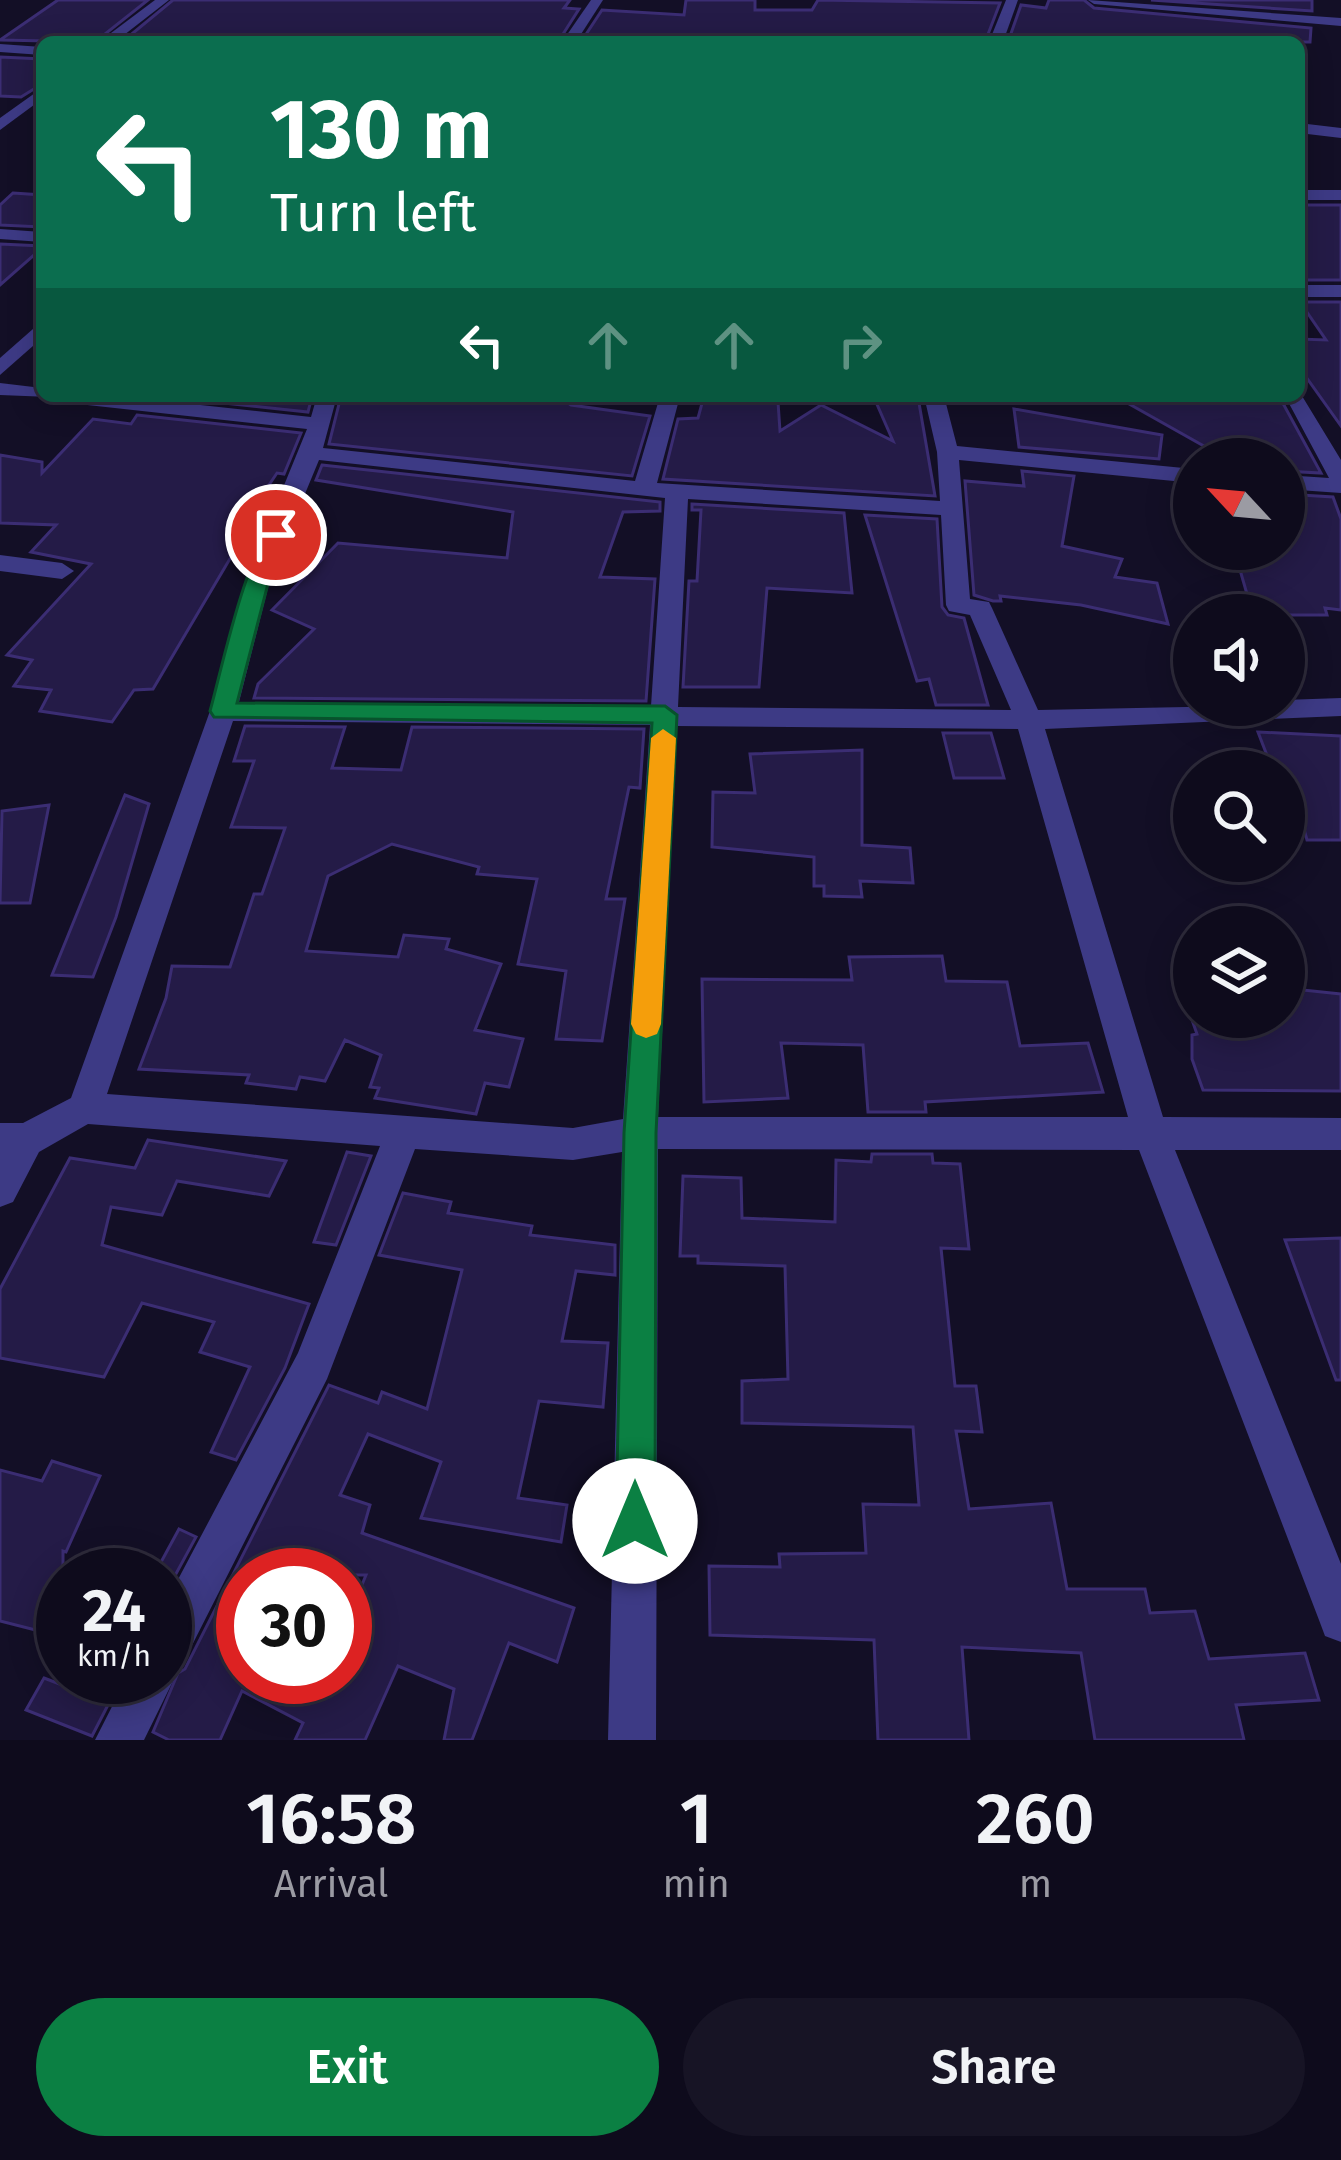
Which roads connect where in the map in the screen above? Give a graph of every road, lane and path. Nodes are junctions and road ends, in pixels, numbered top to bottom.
1 (163, 0) edge
2 (597, 0) edge
3 (1012, 0) edge
4 (1094, 0) edge
5 (1233, 14) edge
6 (1341, 22) edge
7 (114, 36) edge
8 (573, 36) edge
9 (998, 36) edge
10 (0, 48) edge
11 (36, 51) edge
12 (36, 97) edge
13 (0, 125) edge
14 (1305, 129) edge
15 (1341, 133) edge
16 (1305, 195) edge
17 (1341, 195) edge
18 (0, 234) edge
19 (36, 237) edge
20 (1305, 291) edge
21 (1341, 291) edge
22 (36, 333) edge
23 (0, 369) edge
24 (0, 389) edge
25 (36, 393) edge
26 (115, 402) edge
27 (325, 402) edge
28 (669, 402) edge
29 (936, 402) edge
30 (1298, 402) edge
31 (318, 424) junction
32 (948, 452) junction
33 (311, 453) junction
34 (1173, 474) edge
35 (1340, 479) edge
36 (1305, 481) edge
37 (661, 490) junction
38 (952, 509) junction
39 (0, 562) edge
40 (62, 571) dead end
41 (1341, 707) edge
42 (223, 711) junction
43 (665, 715) junction
44 (1029, 720) junction
45 (85, 1108) junction
46 (404, 1131) junction
47 (1150, 1132) junction
48 (640, 1133) junction
49 (1341, 1134) edge
50 (13, 1140) edge
51 (0, 1190) edge
52 (192, 1599) edge
53 (1341, 1620) edge
54 (138, 1704) edge
55 (119, 1740) edge
56 (632, 1740) edge

1 - 7 street
2 - 8 street
3 - 9 street
4 - 5 street
5 - 6 street
10 - 11 street
12 - 13 street
14 - 15 street
16 - 17 street
18 - 19 street
20 - 21 street
22 - 23 street
24 - 25 street
26 - 31 street
27 - 31 street
28 - 37 street
29 - 32 street
30 - 35 street
31 - 33 street
32 - 34 street
32 - 38 street
33 - 37 street
33 - 42 street
35 - 36 street
37 - 38 street
37 - 43 street
38 - 44 street
39 - 40 street
41 - 44 street
42 - 43 street
42 - 45 street
43 - 44 street
43 - 48 street
44 - 47 street
45 - 46 street
45 - 50 street
46 - 48 street
46 - 52 street
47 - 48 street
47 - 49 street
47 - 53 street
48 - 56 street
50 - 51 street
54 - 55 street

